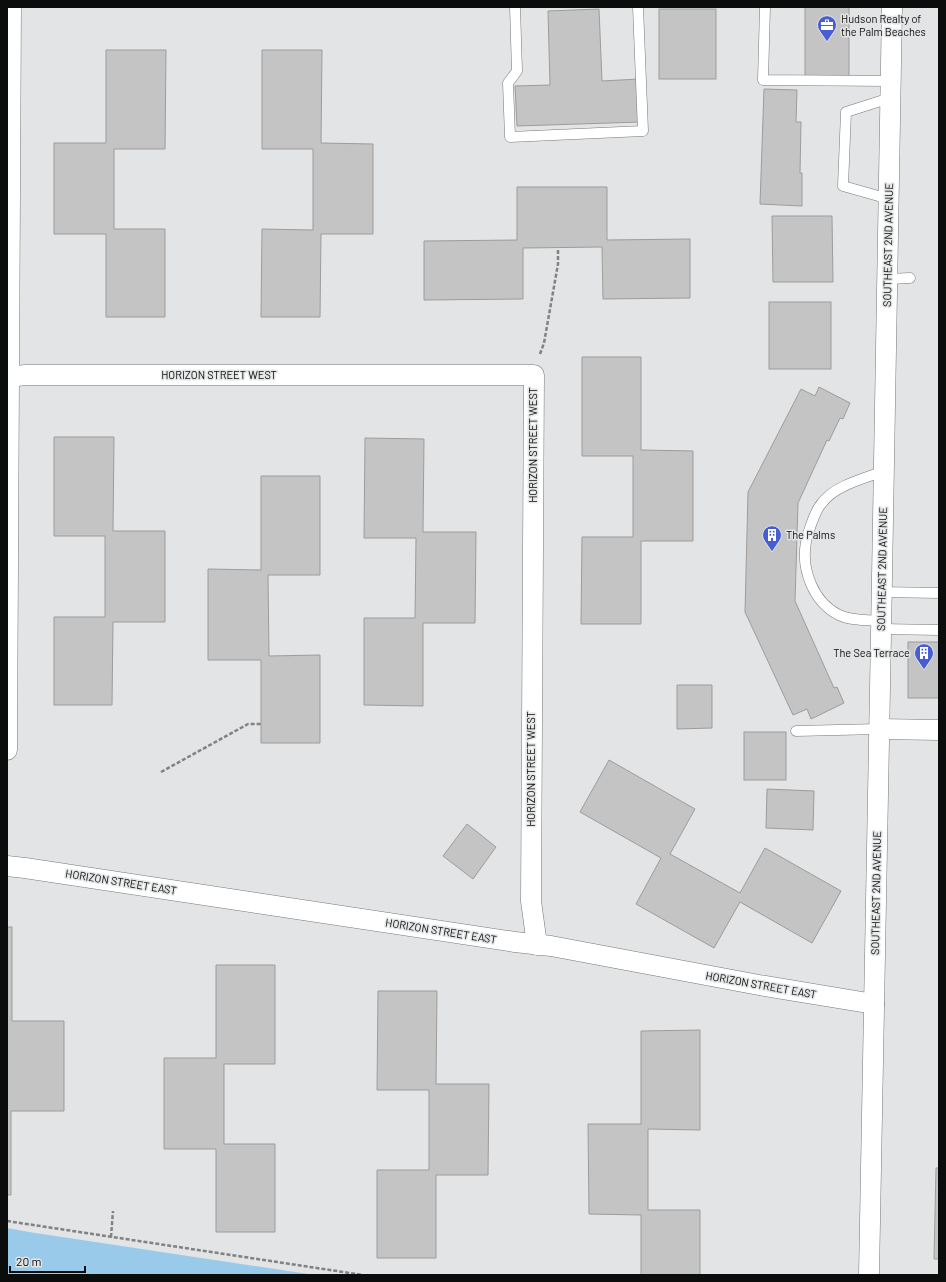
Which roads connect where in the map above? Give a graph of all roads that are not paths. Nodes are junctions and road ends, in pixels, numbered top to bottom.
1 (11, 7) edge
2 (516, 7) edge
3 (638, 7) edge
4 (765, 7) edge
5 (892, 7) edge
6 (8, 71) edge
7 (890, 90) junction
8 (9, 111) edge
9 (9, 140) edge
10 (889, 199) junction
11 (910, 278) dead end
12 (888, 279) junction
13 (8, 377) edge
14 (884, 471) junction
15 (881, 592) junction
16 (939, 593) edge
17 (881, 625) junction
18 (939, 630) edge
19 (879, 729) junction
20 (939, 730) edge
21 (796, 731) dead end
22 (7, 750) edge
23 (7, 866) edge
24 (537, 945) junction
25 (874, 1004) junction
26 (869, 1275) edge

1 - 6 street
2 - 3 lane
4 - 7 lane
5 - 7 street, SOUTHEAST 2ND AVENUE
6 - 8 street
7 - 10 street, SOUTHEAST 2ND AVENUE
7 - 10 lane
8 - 9 street
9 - 13 street
10 - 12 street, SOUTHEAST 2ND AVENUE
11 - 12 lane
12 - 14 street, SOUTHEAST 2ND AVENUE
13 - 22 street
13 - 24 street, HORIZON STREET WEST
14 - 15 street, SOUTHEAST 2ND AVENUE
14 - 17 lane
15 - 16 lane
15 - 17 street, SOUTHEAST 2ND AVENUE
17 - 18 lane
17 - 19 street, SOUTHEAST 2ND AVENUE
19 - 20 street
19 - 21 lane
19 - 25 street, SOUTHEAST 2ND AVENUE
23 - 24 street, HORIZON STREET EAST
24 - 25 street, HORIZON STREET EAST
25 - 26 street, SOUTHEAST 2ND AVENUE

